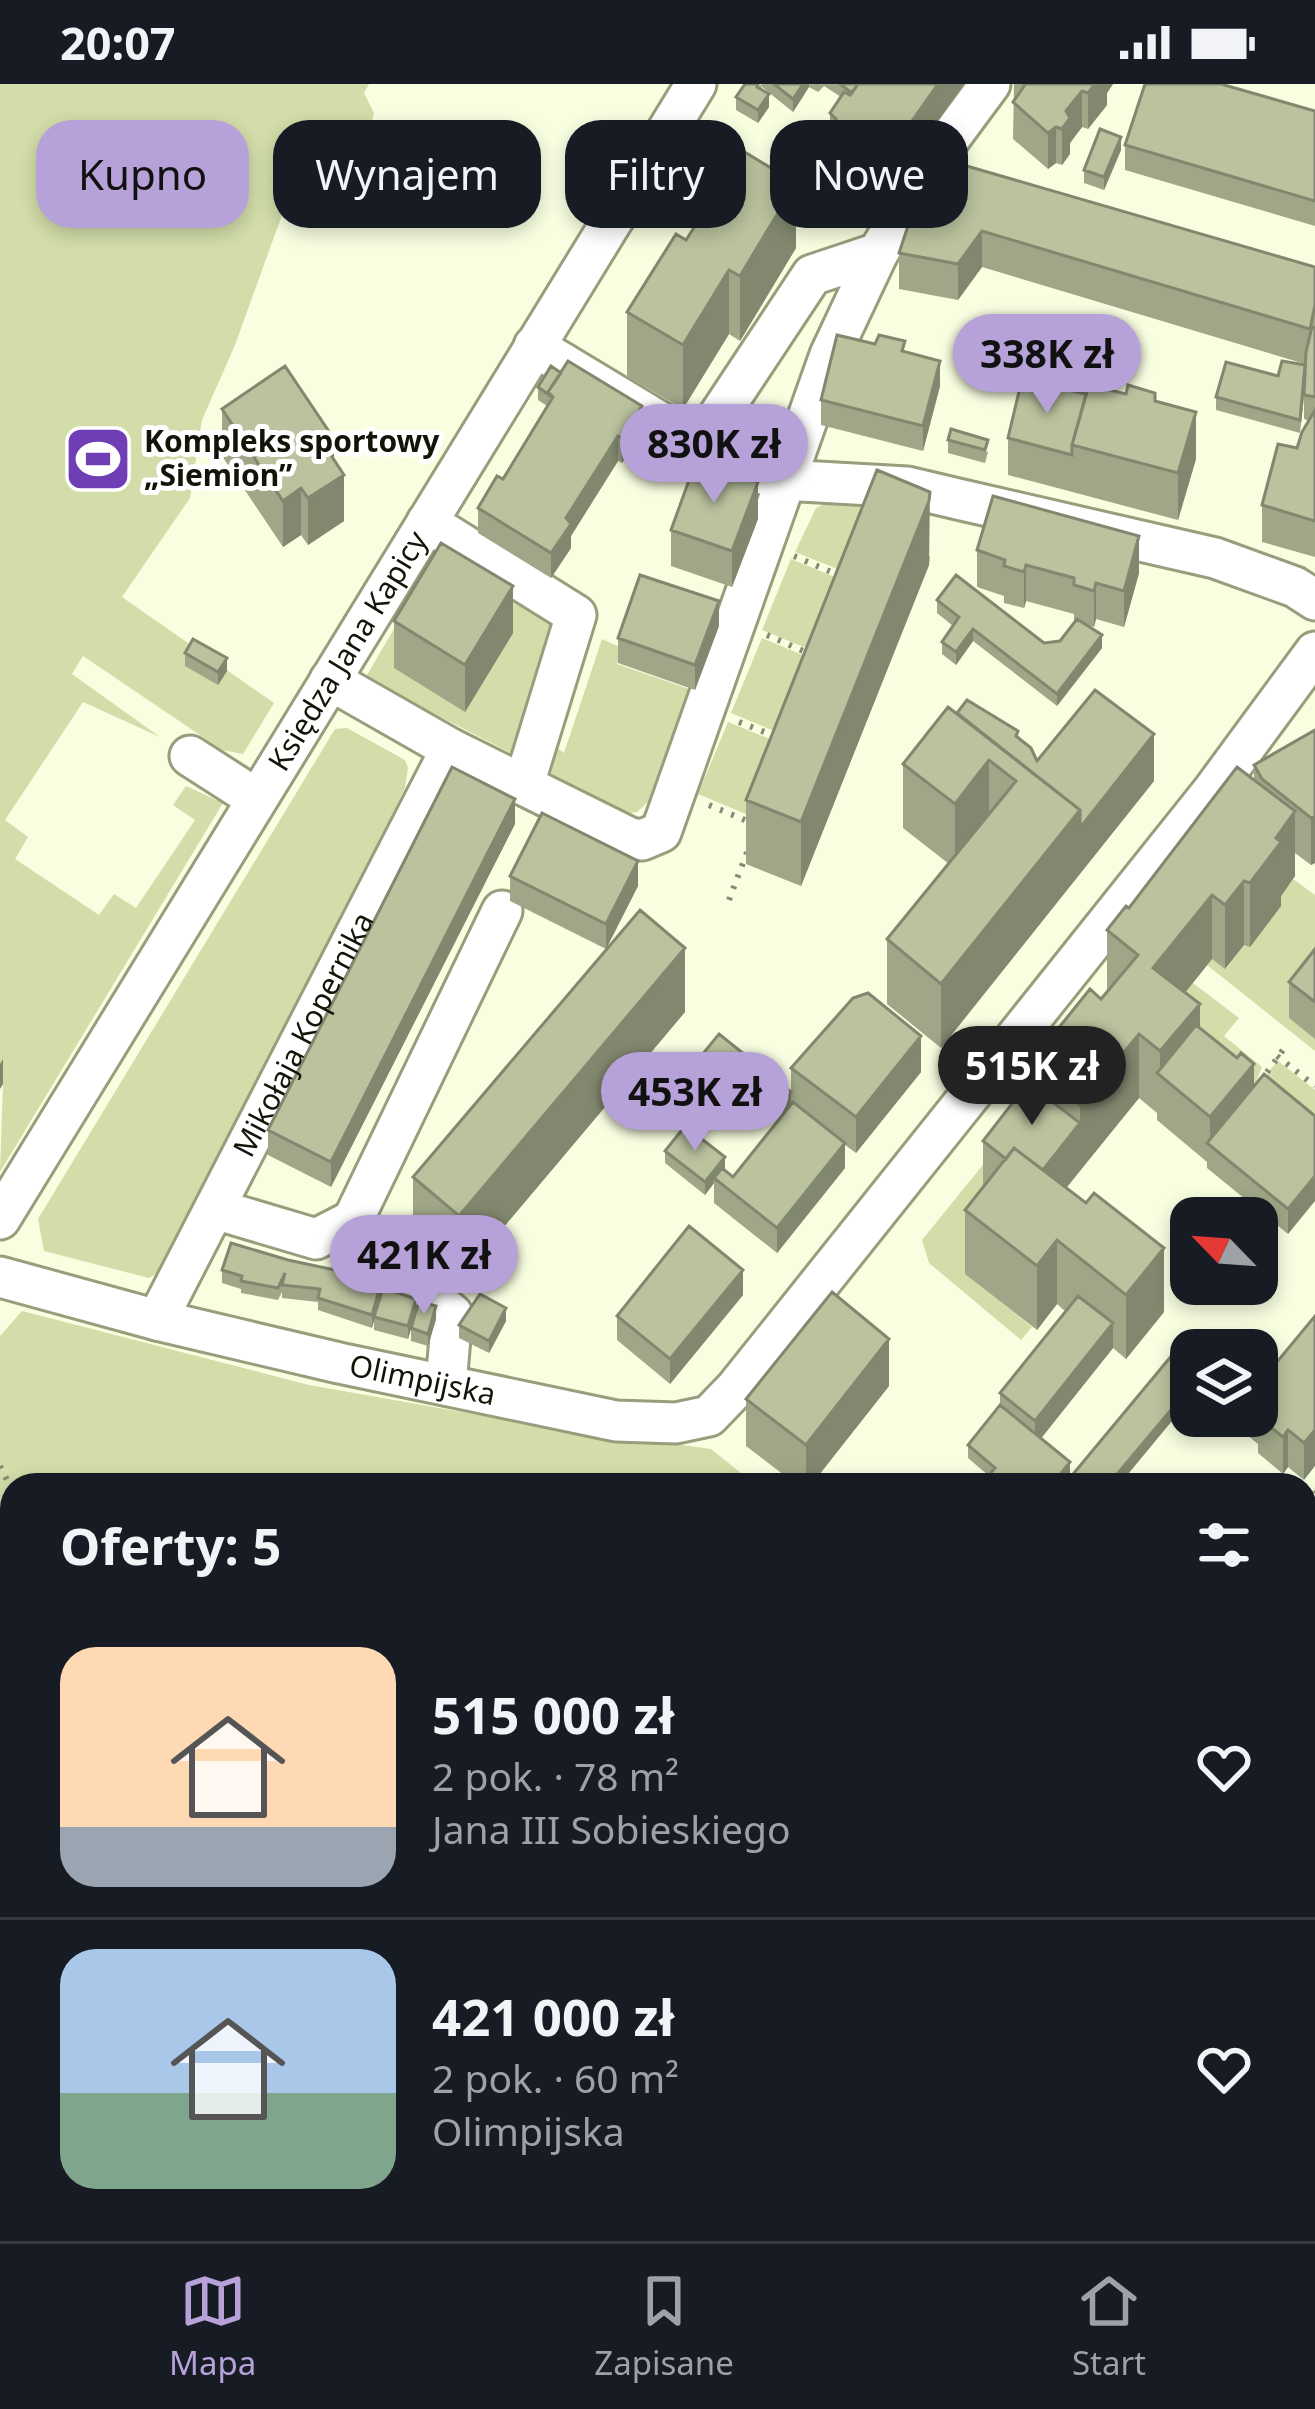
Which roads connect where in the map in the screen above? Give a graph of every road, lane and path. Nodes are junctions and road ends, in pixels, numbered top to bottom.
1 (696, 84) edge
2 (990, 84) edge
3 (963, 120) edge
4 (968, 171) edge
5 (978, 174) edge
6 (893, 228) edge
7 (878, 253) junction
8 (534, 346) junction
9 (700, 444) junction
10 (783, 480) junction
11 (427, 522) junction
12 (789, 554) dead end
13 (853, 580) edge
14 (1315, 600) edge
15 (758, 631) dead end
16 (1315, 652) edge
17 (823, 659) edge
18 (330, 680) junction
19 (724, 716) dead end
20 (790, 742) edge
21 (1294, 746) edge
22 (451, 749) junction
23 (190, 756) dead end
24 (524, 784) junction
25 (1212, 792) junction
26 (257, 799) junction
27 (706, 803) dead end
28 (761, 826) edge
29 (751, 843) edge
30 (729, 900) dead end
31 (502, 911) dead end
32 (1288, 1043) dead end
33 (1276, 1056) junction
34 (1315, 1087) edge
35 (1257, 1090) edge
36 (214, 1209) junction
37 (0, 1219) edge
38 (343, 1226) junction
39 (0, 1277) edge
40 (157, 1320) junction
41 (446, 1385) junction

1 - 8 street, Księdza Jana Kapicy
2 - 3 street
4 - 5 street
6 - 7 street
7 - 9 street
7 - 10 street
8 - 9 street
8 - 11 street, Księdza Jana Kapicy
9 - 10 street
10 - 14 street
10 - 24 street
11 - 18 street, Księdza Jana Kapicy
11 - 24 street
12 - 13 path
15 - 17 path
16 - 25 street
18 - 22 street
18 - 26 street, Księdza Jana Kapicy
19 - 20 path
21 - 25 street
22 - 24 street
22 - 36 street, Mikołaja Kopernika
23 - 26 street
25 - 41 street, Olimpijska
26 - 37 street, Księdza Jana Kapicy
27 - 28 path
29 - 30 path
31 - 38 street
32 - 33 path
33 - 34 path
33 - 35 path
36 - 38 street
36 - 40 street, Mikołaja Kopernika
38 - 41 street
39 - 40 street, Olimpijska
40 - 41 street, Olimpijska

